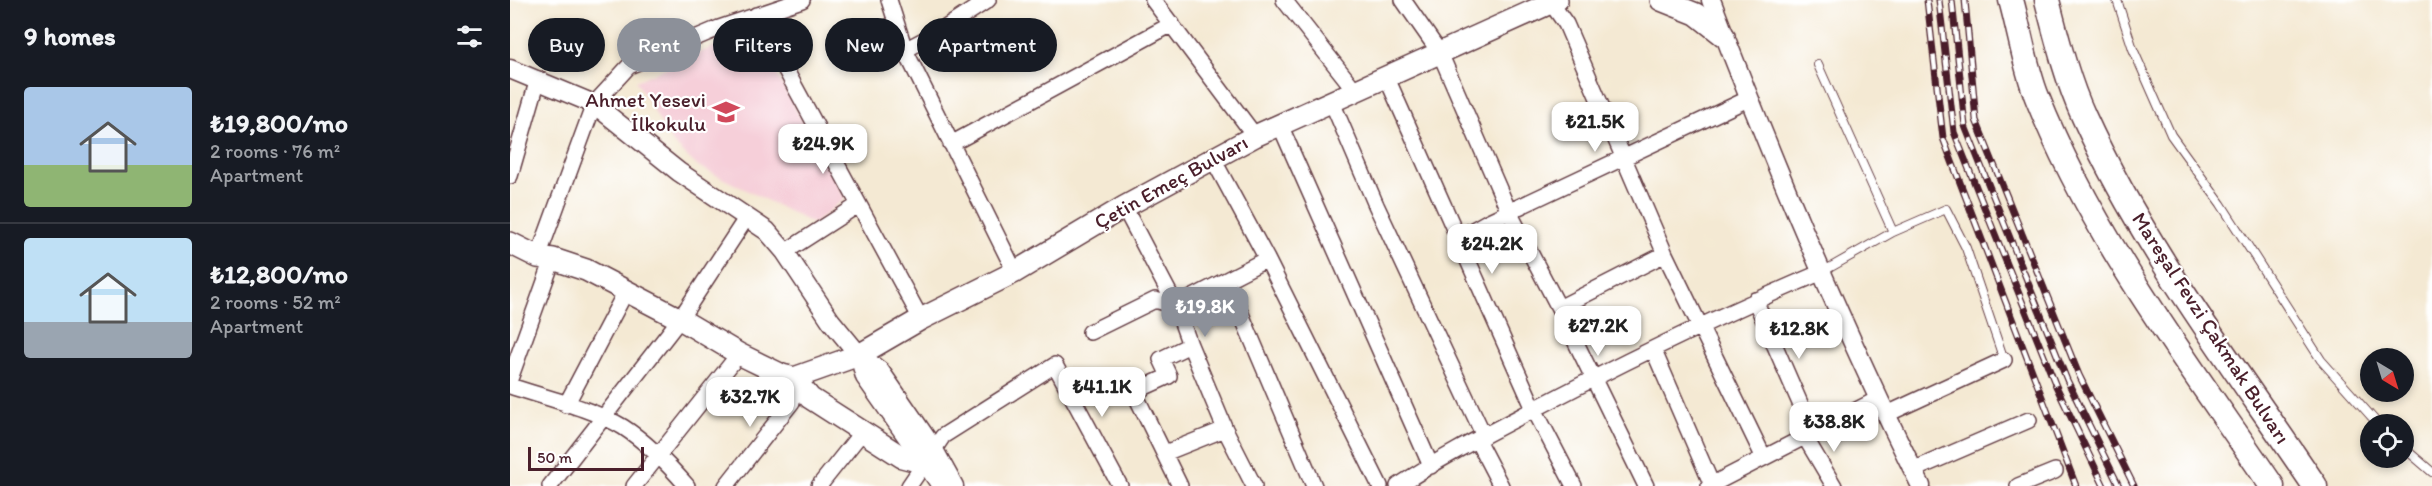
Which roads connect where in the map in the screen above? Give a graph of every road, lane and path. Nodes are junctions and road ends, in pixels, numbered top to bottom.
1 (802, 0) edge
2 (889, 0) edge
3 (988, 0) edge
4 (1153, 0) edge
5 (1284, 0) edge
6 (1403, 0) edge
7 (1661, 0) edge
8 (2012, 0) edge
9 (2047, 0) edge
10 (2117, 0) edge
11 (1552, 1) edge
12 (1714, 2) edge
13 (756, 15) junction
14 (895, 18) edge
15 (1172, 24) junction
16 (1724, 36) junction
17 (905, 50) joint
18 (1440, 53) junction
19 (1818, 65) dead end
20 (510, 69) edge
21 (1386, 76) junction
22 (538, 80) junction
23 (1354, 89) junction
24 (1750, 98) junction
25 (1331, 100) junction
26 (594, 104) junction
27 (1280, 125) junction
28 (1255, 136) junction
29 (951, 144) junction
30 (1213, 159) junction
31 (1623, 159) junction
32 (510, 176) edge
33 (858, 205) junction
34 (1124, 207) junction
35 (1509, 212) junction
36 (747, 217) junction
37 (1893, 232) junction
38 (1457, 239) junction
39 (510, 243) edge
40 (785, 252) junction
41 (1665, 254) junction
42 (545, 258) junction
43 (1267, 259) junction
44 (1015, 272) junction
45 (1822, 272) junction
46 (1227, 281) junction
47 (626, 291) junction
48 (1755, 300) junction
49 (1176, 306) junction
50 (1559, 308) junction
51 (680, 319) junction
52 (921, 319) junction
53 (1701, 326) junction
54 (1090, 332) dead end
55 (1190, 345) junction
56 (1653, 349) junction
57 (739, 354) junction
58 (859, 356) junction
59 (2004, 360) joint
60 (1594, 377) junction
61 (794, 378) junction
62 (510, 379) edge
63 (510, 386) edge
64 (566, 405) junction
65 (1881, 407) junction
66 (1534, 409) junction
67 (2369, 414) edge
68 (602, 417) junction
69 (2029, 420) dead end
70 (1225, 429) junction
71 (862, 432) junction
72 (1809, 435) junction
73 (1481, 438) junction
74 (1165, 453) junction
75 (659, 455) junction
76 (929, 455) junction
77 (2414, 456) edge
78 (1764, 458) junction
79 (1431, 466) junction
80 (2055, 471) dead end
81 (2432, 472) edge
82 (1917, 478) edge
83 (1711, 485) edge
84 (550, 486) edge
85 (634, 486) edge
86 (687, 486) edge
87 (726, 486) edge
88 (819, 486) edge
89 (909, 486) edge
90 (945, 486) edge
91 (954, 486) edge
92 (1120, 486) edge
93 (1180, 486) edge
94 (1254, 486) edge
95 (1314, 486) edge
96 (1380, 486) edge
97 (1398, 486) edge
98 (1501, 486) edge
99 (1574, 486) edge
100 (1646, 486) edge
101 (1834, 486) edge
102 (2018, 486) edge
103 (2272, 486) edge
104 (2315, 486) edge

1 - 13 street
2 - 14 street
3 - 17 street
4 - 15 street
5 - 23 street
6 - 18 street
7 - 16 main road
8 - 103 main road, Mareşal Fevzi Çakmak Bulvarı
9 - 104 main road, Mareşal Fevzi Çakmak Bulvarı
10 - 67 lane
11 - 18 main road, Çetin Emeç Bulvarı
11 - 31 street
12 - 16 street
13 - 26 street
13 - 33 street
15 - 28 street
15 - 29 street
16 - 24 street
17 - 29 street
18 - 21 main road, Çetin Emeç Bulvarı
18 - 35 street
19 - 37 lane
20 - 22 street
21 - 23 main road, Çetin Emeç Bulvarı
21 - 38 street
22 - 26 street
22 - 32 street
23 - 25 main road, Çetin Emeç Bulvarı
24 - 31 street
24 - 45 street
25 - 27 main road, Çetin Emeç Bulvarı
25 - 73 street
26 - 36 street
26 - 42 street
27 - 28 main road, Çetin Emeç Bulvarı
27 - 79 street
28 - 30 main road, Çetin Emeç Bulvarı
29 - 44 street
30 - 34 main road, Çetin Emeç Bulvarı
30 - 43 street
31 - 35 street
31 - 41 street
33 - 40 street
33 - 52 street
34 - 44 main road, Çetin Emeç Bulvarı
34 - 49 street
35 - 38 street
35 - 50 street
36 - 40 street
36 - 51 street
37 - 45 lane
37 - 59 lane
38 - 66 street
39 - 42 main road
40 - 58 street
41 - 50 street
41 - 53 street
42 - 47 main road
42 - 62 street
43 - 46 street
43 - 96 street
44 - 52 main road, Çetin Emeç Bulvarı
45 - 48 street
45 - 65 street
46 - 49 street
46 - 95 street
47 - 51 main road
47 - 64 street
48 - 53 street
48 - 72 street
49 - 54 street
49 - 55 street
50 - 60 street
51 - 57 main road
51 - 68 street
52 - 58 main road, Çetin Emeç Bulvarı
53 - 56 street
53 - 78 street
55 - 70 street
55 - 74 street
56 - 60 street
56 - 83 street
57 - 61 main road
57 - 75 street
58 - 61 main road, Çetin Emeç Bulvarı
58 - 76 street
59 - 65 street
60 - 66 street
60 - 100 street
61 - 71 main road
61 - 87 street
63 - 64 street
64 - 68 street
65 - 72 street
65 - 82 street
66 - 73 street
66 - 99 street
68 - 75 street
68 - 84 street
69 - 82 street
70 - 74 street
70 - 94 street
71 - 76 main road
71 - 88 street
72 - 78 street
72 - 101 street
73 - 79 street
73 - 98 street
74 - 93 street
75 - 85 street
75 - 86 street
76 - 89 street
76 - 90 street
76 - 91 street
76 - 92 street
77 - 81 lane
78 - 83 street
79 - 97 street
80 - 102 street

